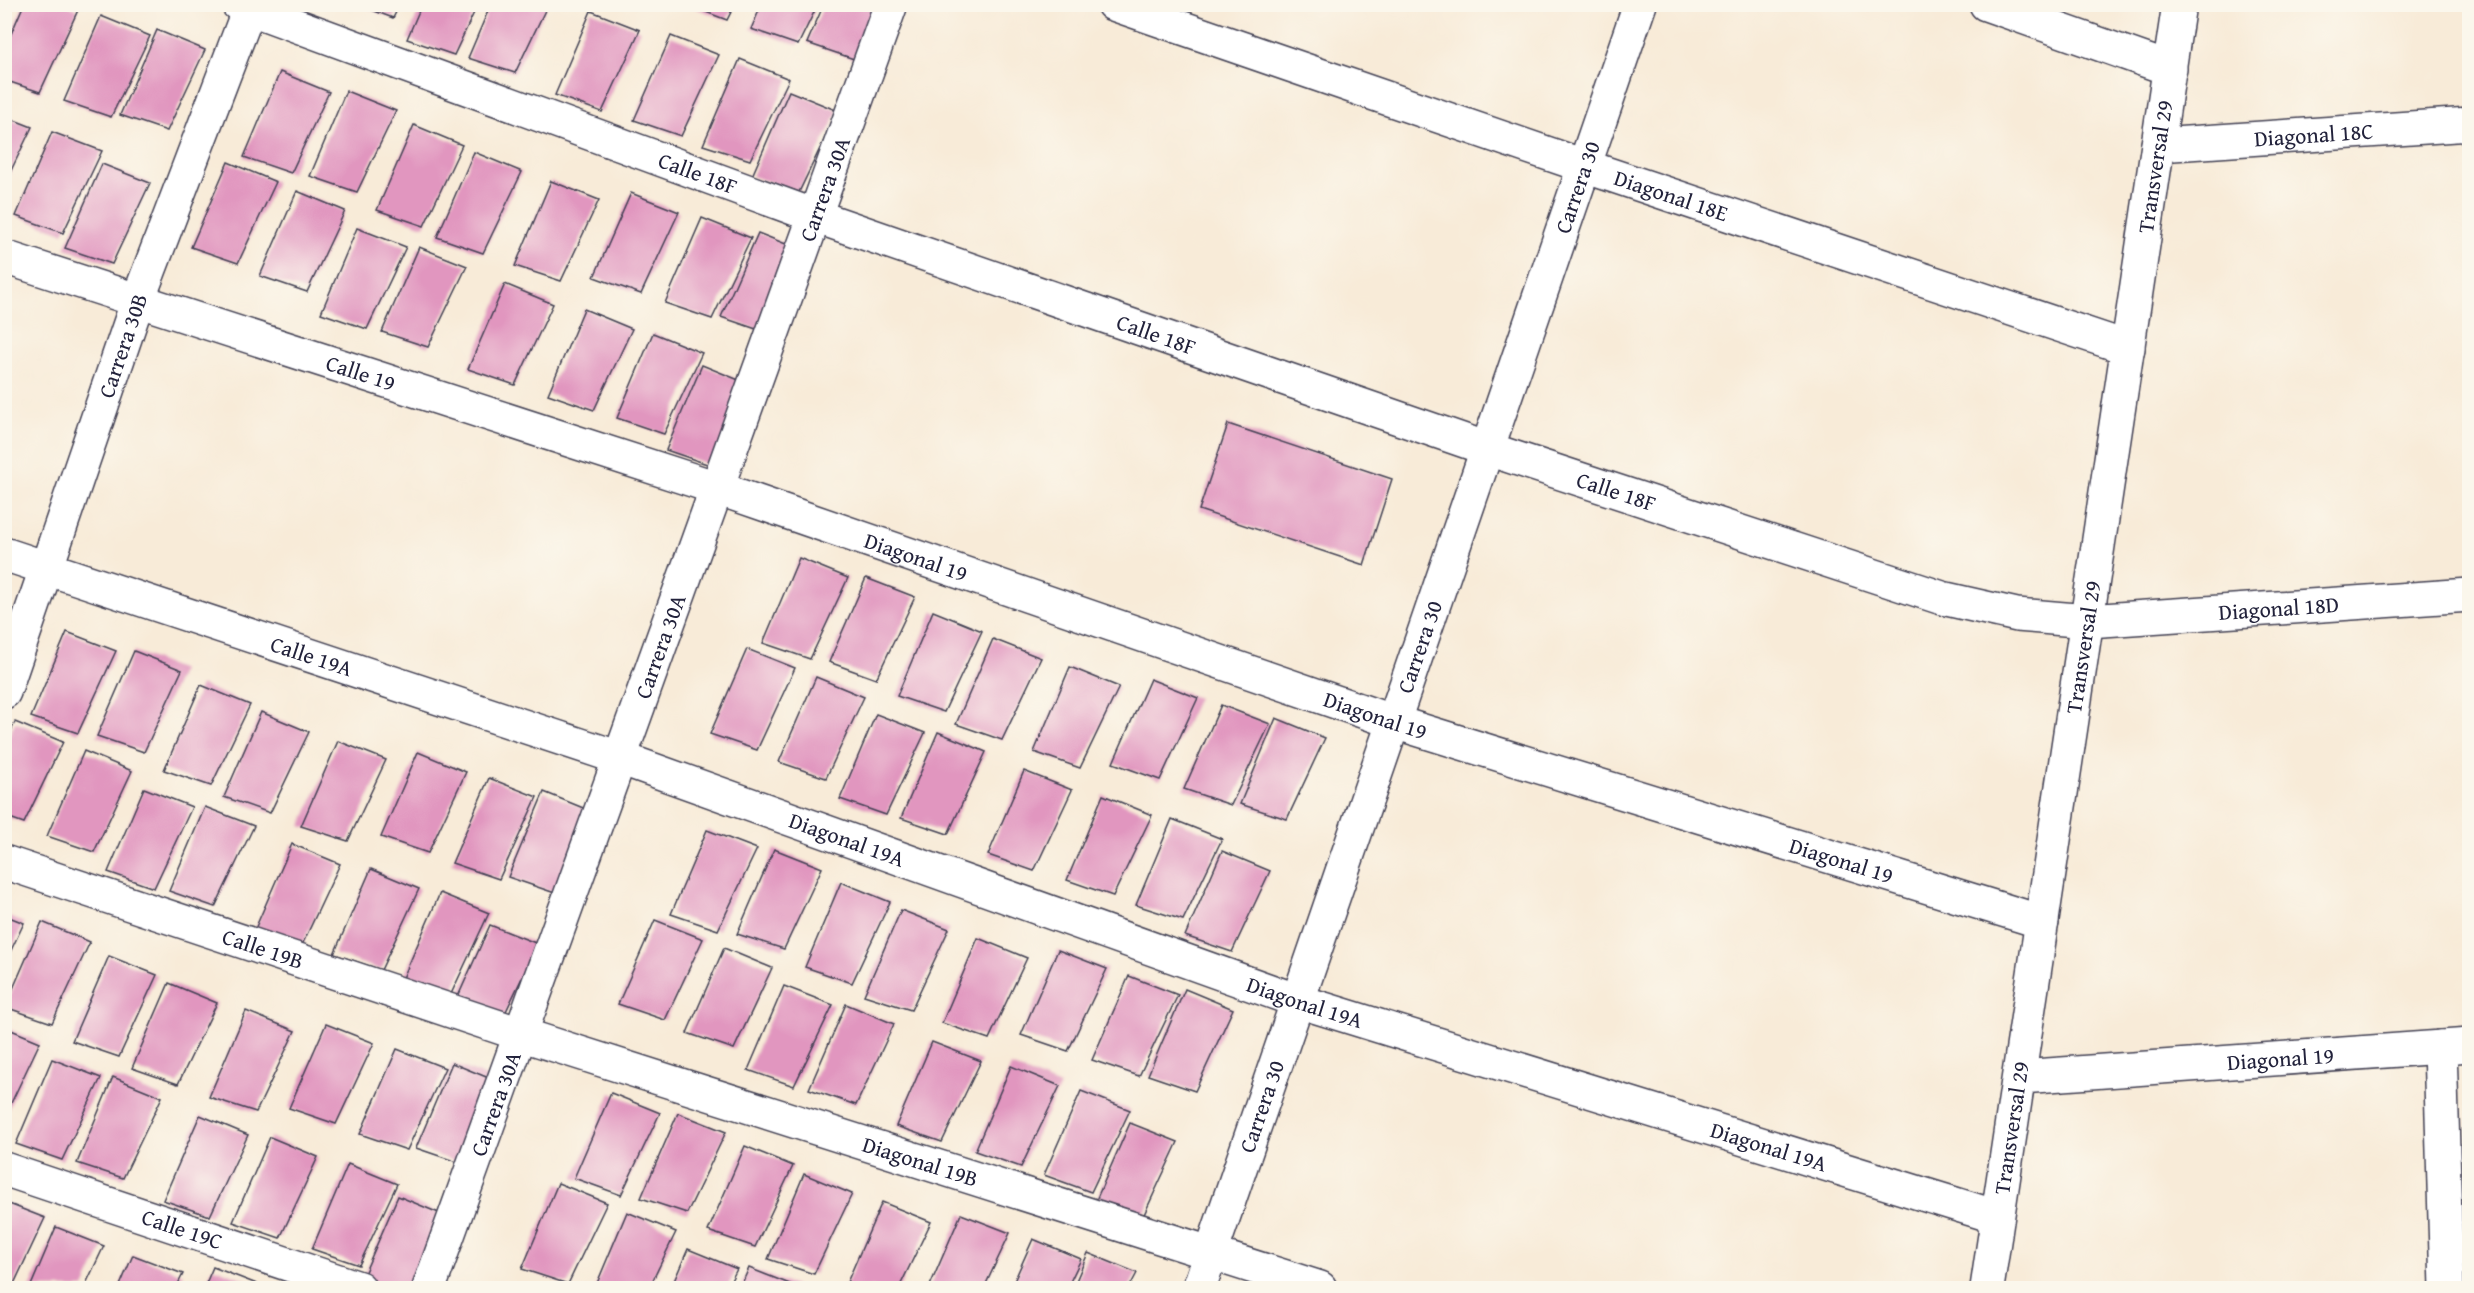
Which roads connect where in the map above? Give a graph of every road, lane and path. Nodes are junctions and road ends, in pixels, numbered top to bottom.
1 (891, 4) edge
2 (1113, 4) edge
3 (1640, 4) edge
4 (1986, 4) edge
5 (2180, 4) edge
6 (246, 6) edge
7 (2170, 69) junction
8 (2469, 124) edge
9 (2158, 145) junction
10 (1584, 166) junction
11 (815, 216) junction
12 (4, 257) edge
13 (138, 300) junction
14 (2128, 348) junction
15 (1488, 449) junction
16 (717, 488) junction
17 (4, 554) edge
18 (46, 568) junction
19 (2469, 595) edge
20 (2088, 621) junction
21 (4, 692) edge
22 (1394, 722) junction
23 (620, 758) junction
24 (4, 862) edge
25 (2042, 922) junction
26 (1298, 1001) junction
27 (520, 1035) junction
28 (2455, 1046) edge
29 (2020, 1077) junction
30 (4, 1169) edge
31 (1997, 1217) junction
32 (1211, 1254) junction
33 (359, 1288) edge
34 (429, 1288) edge
35 (1199, 1288) edge
36 (1320, 1288) edge
37 (1987, 1288) edge
38 (2447, 1288) edge

1 - 11 street, Carrera 30A
2 - 10 street, Diagonal 18E
3 - 10 street, Carrera 30
4 - 7 street
5 - 7 street, Transversal 29
6 - 11 street, Calle 18F
6 - 13 street, Carrera 30B
7 - 9 street, Transversal 29
8 - 9 street, Diagonal 18C
9 - 14 street, Transversal 29
10 - 14 street, Diagonal 18E
10 - 15 street, Carrera 30
11 - 15 street, Calle 18F
11 - 16 street, Carrera 30A
12 - 13 street, Calle 19
13 - 16 street, Calle 19
13 - 18 street, Carrera 30B
14 - 20 street, Transversal 29
15 - 20 street, Calle 18F
15 - 22 street, Carrera 30
16 - 22 street, Diagonal 19
16 - 23 street, Carrera 30A
17 - 18 street, Calle 19A
18 - 21 street, Carrera 30B
18 - 23 street, Calle 19A
19 - 20 street, Diagonal 18D
20 - 25 street, Transversal 29
22 - 25 street, Diagonal 19
22 - 26 street, Carrera 30
23 - 26 street, Diagonal 19A
23 - 27 street, Carrera 30A
24 - 27 street, Calle 19B
25 - 29 street, Transversal 29
26 - 31 street, Diagonal 19A
26 - 32 street, Carrera 30
27 - 32 street, Diagonal 19B
27 - 34 street, Carrera 30A
28 - 29 street, Diagonal 19
28 - 38 street
29 - 31 street, Transversal 29
30 - 33 street, Calle 19C
31 - 37 street, Transversal 29
32 - 35 street, Carrera 30
32 - 36 street, Diagonal 19B

